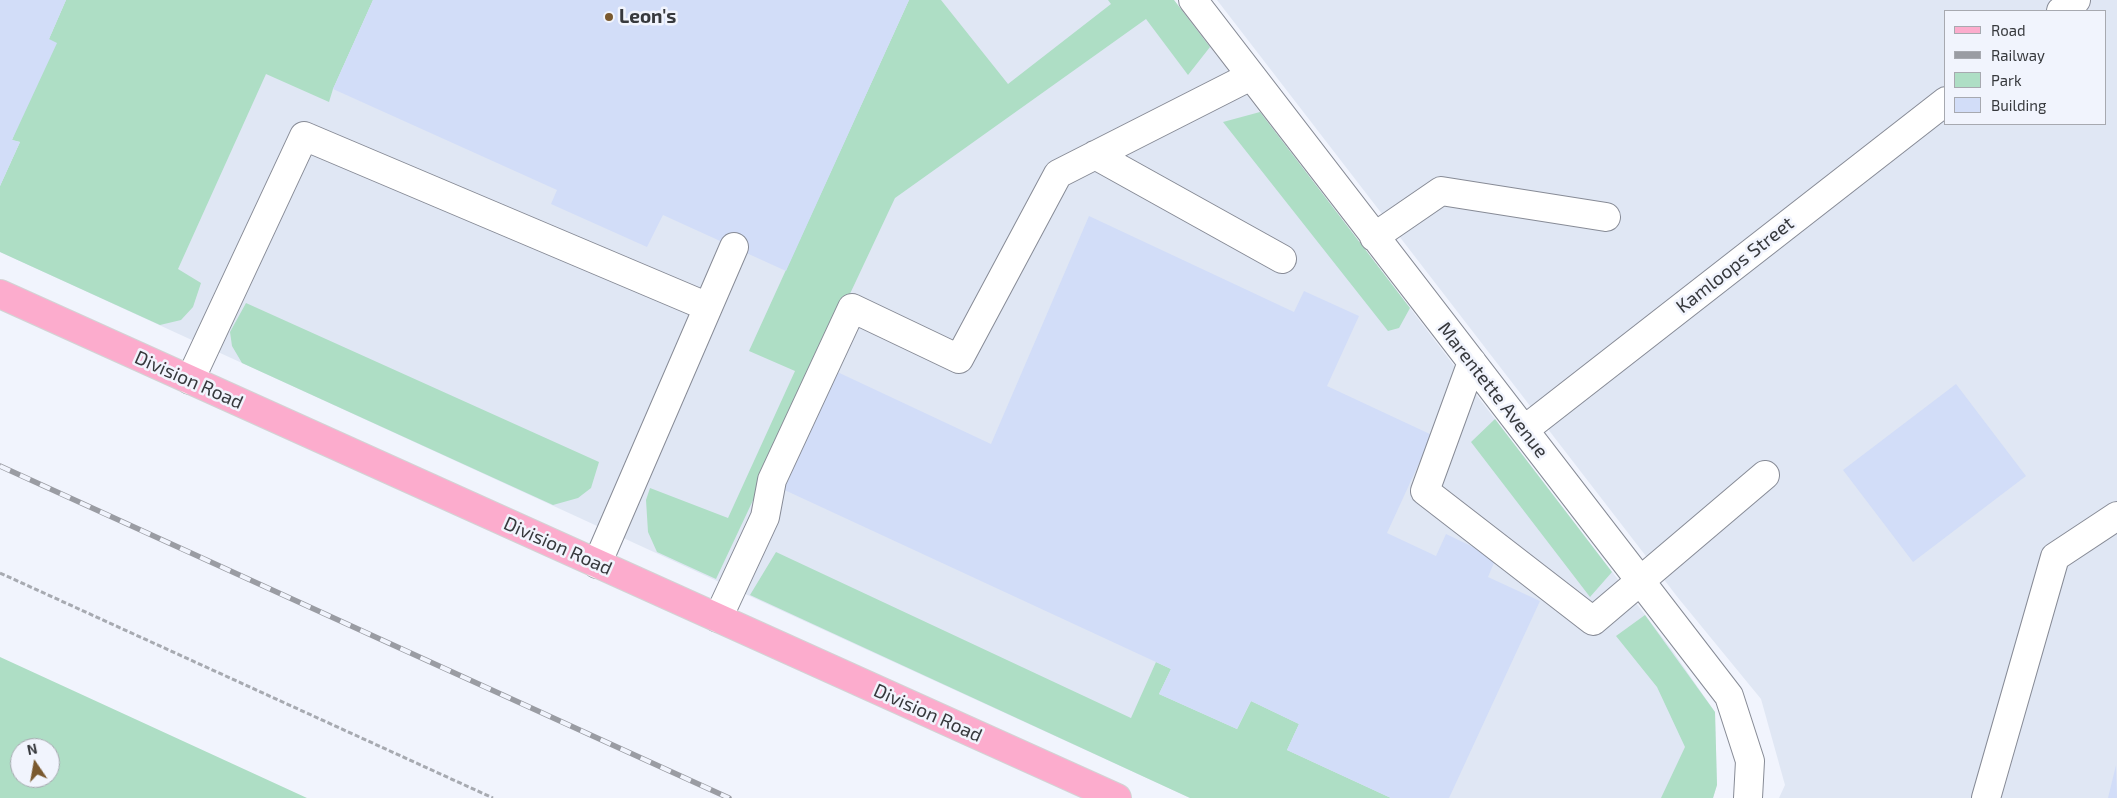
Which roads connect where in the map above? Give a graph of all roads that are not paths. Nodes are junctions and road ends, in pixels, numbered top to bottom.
1 (1193, 0) edge
2 (2076, 0) edge
3 (2062, 10) edge
4 (1251, 76) junction
5 (1944, 103) edge
6 (1095, 155) junction
7 (1606, 217) dead end
8 (1374, 237) junction
9 (734, 247) dead end
10 (1282, 259) dead end
11 (0, 294) edge
12 (708, 307) junction
13 (1472, 362) junction
14 (190, 380) junction
15 (1524, 430) junction
16 (1765, 475) dead end
17 (2117, 516) edge
18 (597, 564) junction
19 (1640, 579) junction
20 (718, 618) junction
21 (1117, 798) edge
22 (1748, 798) edge
23 (1986, 798) edge

1 - 4 street, Marentette Avenue
2 - 3 street
4 - 6 street
4 - 8 street, Marentette Avenue
5 - 15 street, Kamloops Street
6 - 10 street
6 - 20 street
7 - 8 street
8 - 13 street, Marentette Avenue
9 - 12 street
11 - 14 main road, Division Road
12 - 14 street
12 - 18 street
13 - 15 street, Marentette Avenue
13 - 19 street
14 - 18 main road, Division Road
15 - 19 street, Marentette Avenue
16 - 19 street
17 - 23 street
18 - 20 main road, Division Road
19 - 22 street, Marentette Avenue
20 - 21 main road, Division Road

